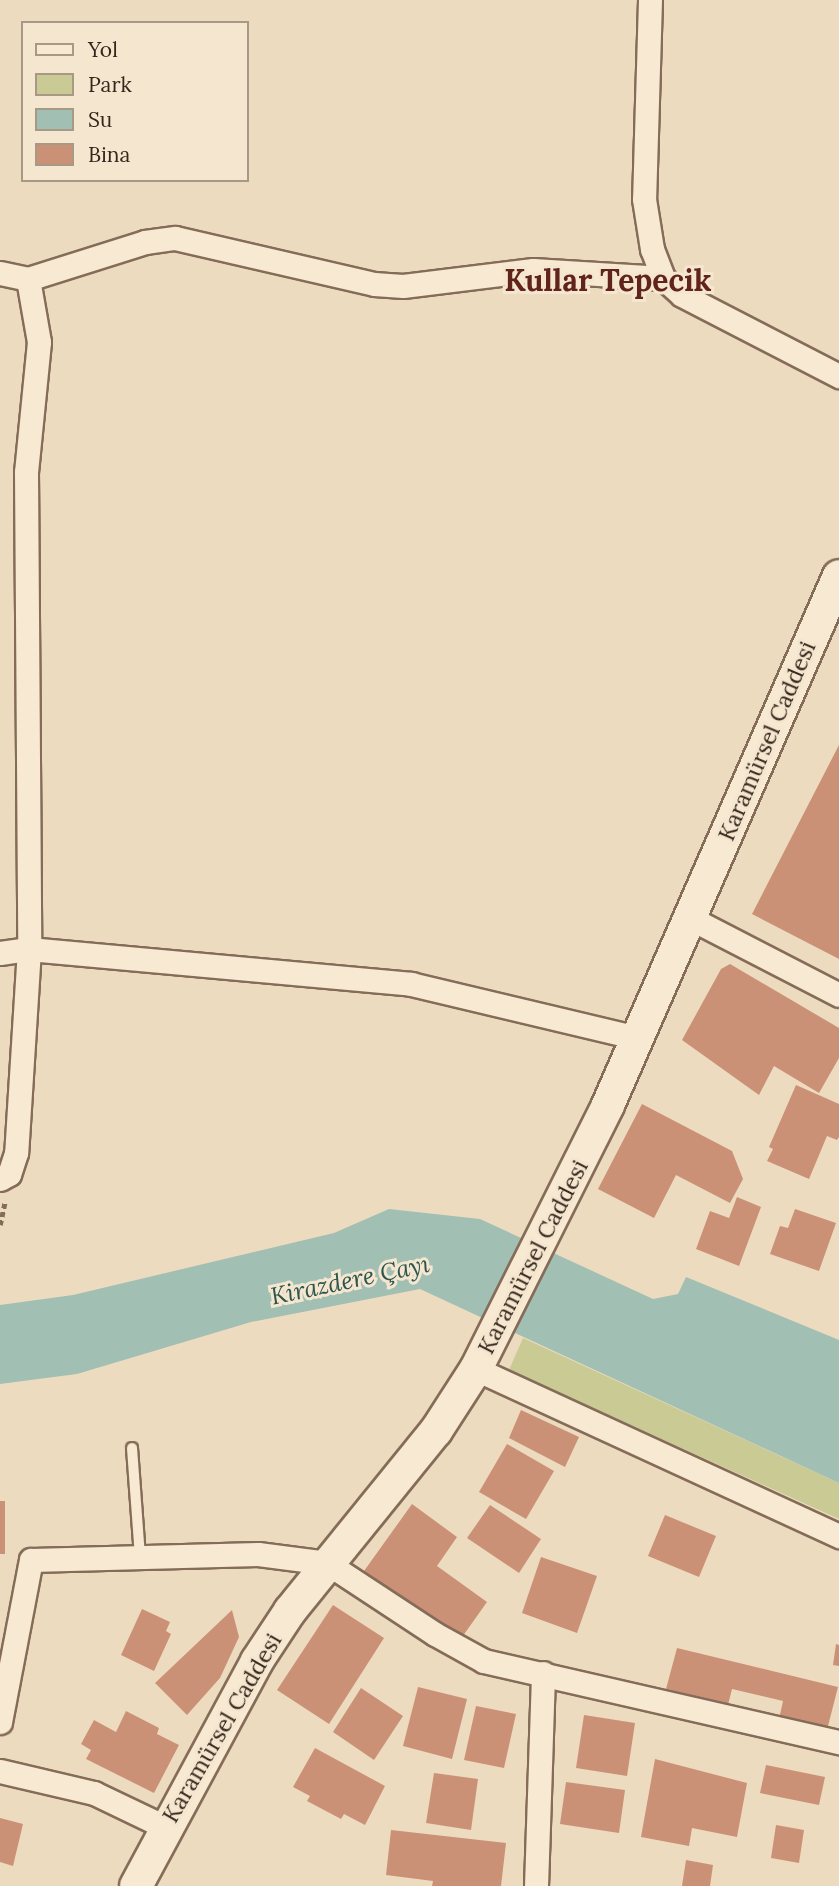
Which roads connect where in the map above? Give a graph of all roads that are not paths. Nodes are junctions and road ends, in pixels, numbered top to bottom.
1 (650, 0) edge
2 (0, 273) edge
3 (663, 278) junction
4 (28, 279) junction
5 (839, 376) edge
6 (837, 584) edge
7 (692, 919) junction
8 (29, 949) junction
9 (0, 953) edge
10 (839, 995) edge
11 (637, 1038) junction
12 (0, 1179) edge
13 (476, 1369) junction
14 (132, 1448) dead end
15 (839, 1536) edge
16 (140, 1557) junction
17 (327, 1563) junction
18 (543, 1673) junction
19 (0, 1722) edge
20 (839, 1742) edge
21 (0, 1771) edge
22 (165, 1827) junction
23 (136, 1886) edge
24 (536, 1886) edge

1 - 3 street
2 - 4 street
3 - 4 street
3 - 5 street
4 - 8 street
6 - 7 main road, Karamürsel Caddesi
7 - 10 street
7 - 11 main road, Karamürsel Caddesi
8 - 9 street
8 - 11 street
8 - 12 street
11 - 13 main road, Karamürsel Caddesi
13 - 15 street
13 - 17 main road, Karamürsel Caddesi
14 - 16 lane
16 - 17 street
16 - 19 street
17 - 18 street
17 - 22 main road, Karamürsel Caddesi
18 - 20 street
18 - 24 street
21 - 22 street
22 - 23 main road, Karamürsel Caddesi

